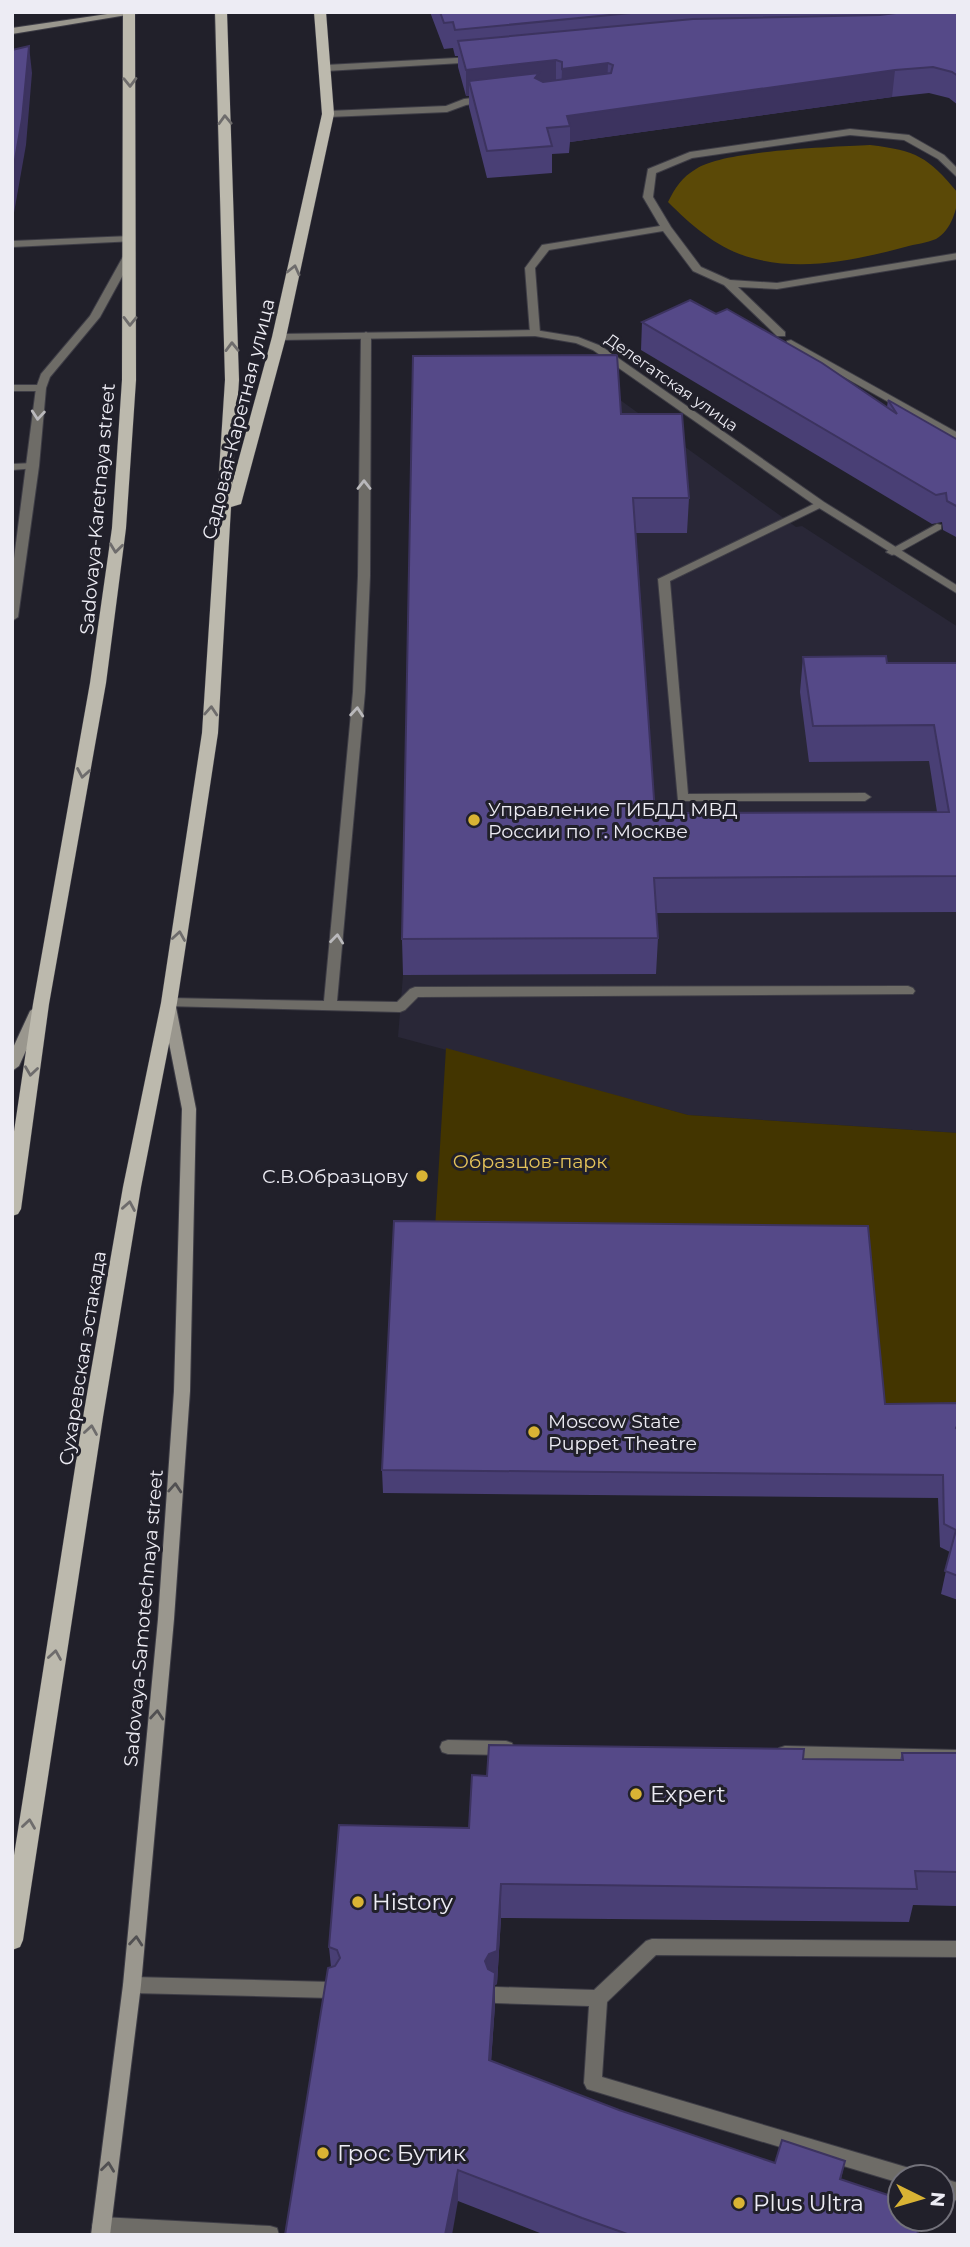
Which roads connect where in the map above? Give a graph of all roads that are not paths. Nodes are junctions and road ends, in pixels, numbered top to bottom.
1 (221, 12) edge
2 (320, 12) edge
3 (133, 13) edge
4 (12, 31) edge
5 (485, 59) edge
6 (326, 68) junction
7 (503, 97) edge
8 (497, 108) edge
9 (447, 109) junction
10 (328, 114) junction
11 (958, 175) edge
12 (667, 228) junction
13 (12, 244) edge
14 (131, 246) junction
15 (958, 256) edge
16 (728, 283) junction
17 (535, 333) junction
18 (781, 334) dead end
19 (366, 335) junction
20 (279, 337) junction
21 (791, 343) edge
22 (12, 388) edge
23 (41, 388) junction
24 (958, 438) edge
25 (33, 466) junction
26 (12, 467) edge
27 (820, 504) junction
28 (937, 527) edge
29 (225, 538) junction
30 (892, 552) junction
31 (958, 591) edge
32 (12, 617) edge
33 (864, 797) dead end
34 (908, 991) dead end
35 (169, 1003) junction
36 (41, 1004) junction
37 (330, 1006) junction
38 (12, 1066) edge
39 (12, 1209) edge
40 (448, 1747) dead end
41 (517, 1748) edge
42 (765, 1753) edge
43 (958, 1757) edge
44 (12, 1940) edge
45 (958, 1949) edge
46 (132, 1984) junction
47 (331, 1990) edge
48 (496, 1995) edge
49 (598, 1998) junction
50 (886, 2170) edge
51 (100, 2230) edge
52 (270, 2235) edge

29 -> 1 main road
2 - 6 main road, Садовая-Каретная улица
3 - 4 main road
3 -> 14 main road, Sadovaya-Karetnaya street
5 - 6 street
6 - 10 main road, Садовая-Каретная улица
7 - 9 street
8 - 9 street
9 - 10 street
20 -> 10 main road, Садовая-Каретная улица
11 - 12 street
12 - 16 street
12 - 17 street
13 - 14 street
14 - 23 street
14 -> 36 main road, Sadovaya-Karetnaya street
15 - 16 street
16 - 18 street
17 - 19 street, Делегатская улица
17 - 27 street, Делегатская улица
19 - 20 street, Делегатская улица
37 -> 19 street
20 - 29 main road, Садовая-Каретная улица
21 - 24 street
22 - 23 street
23 -> 25 street
25 - 26 street
25 - 32 street
27 - 30 street, Делегатская улица
27 - 33 street
28 - 30 street
35 -> 29 main road, Садовая-Каретная улица
30 - 31 street, Делегатская улица
34 - 37 street
35 - 37 street
44 -> 35 main road, Сухаревская эстакада
46 -> 35 main road, Sadovaya-Samotechnaya street
36 - 38 main road
36 -> 39 main road
40 - 41 street
42 - 43 street
45 - 49 street
46 - 47 street
51 -> 46 main road, Sadovaya-Samotechnaya street
48 - 49 street
49 - 50 street
51 - 52 street

